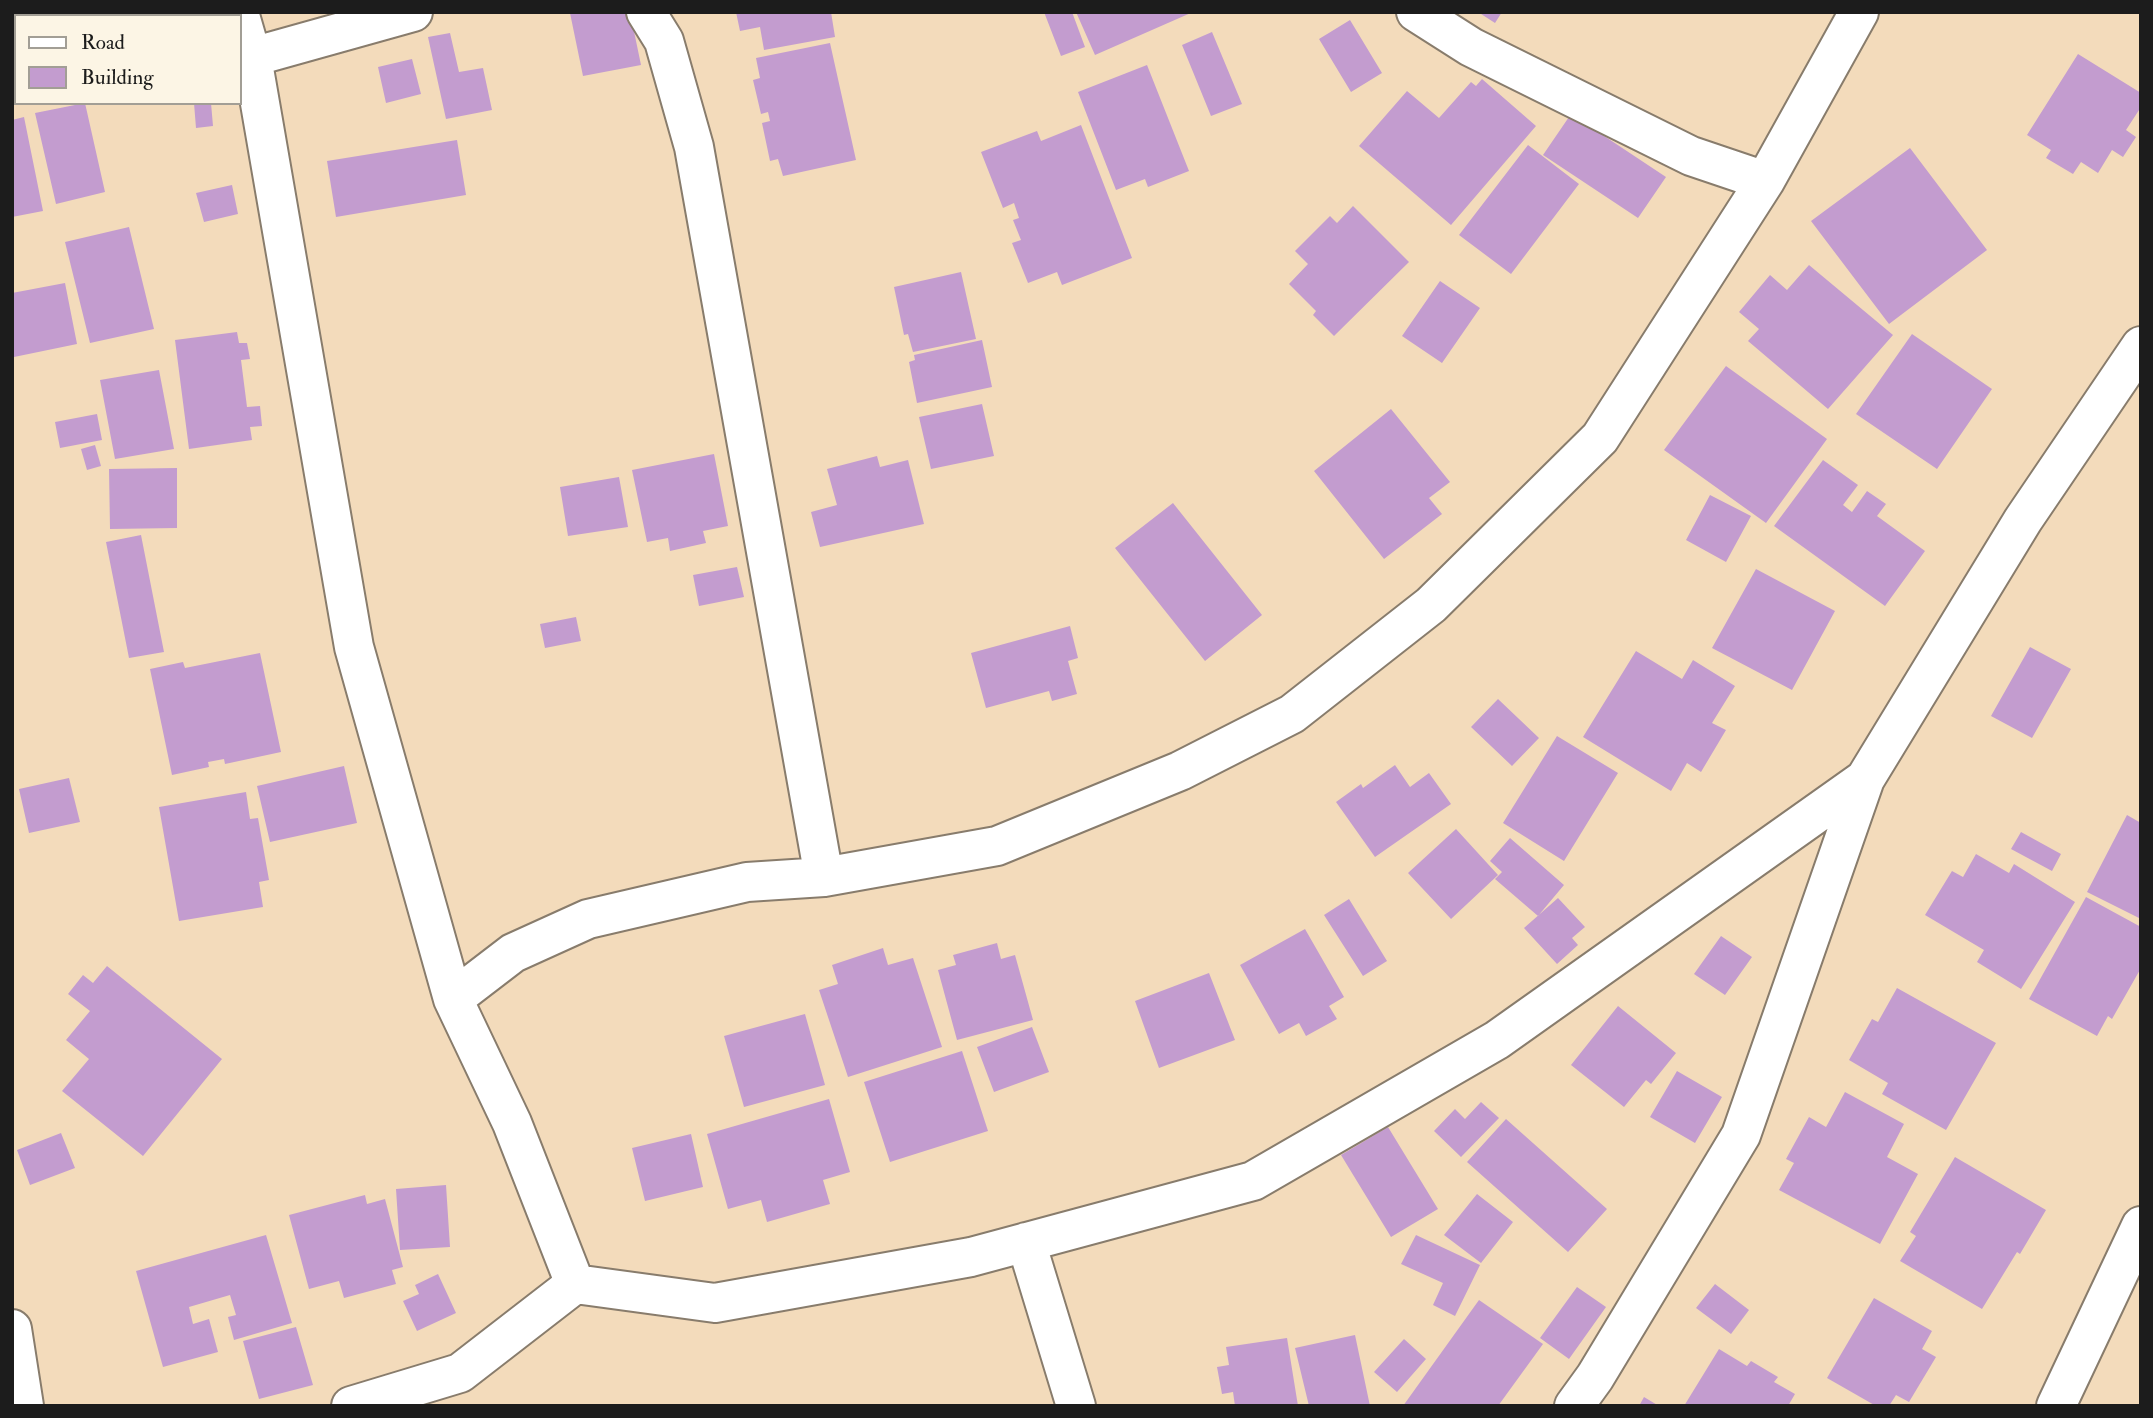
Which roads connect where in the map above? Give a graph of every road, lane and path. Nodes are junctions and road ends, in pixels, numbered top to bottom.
1 (413, 12) edge
2 (646, 12) edge
3 (1416, 12) edge
4 (1859, 12) edge
5 (242, 22) edge
6 (252, 57) junction
7 (1765, 181) junction
8 (2141, 346) edge
9 (1866, 779) junction
10 (824, 877) junction
11 (453, 999) junction
12 (2141, 1226) edge
13 (1026, 1242) junction
14 (575, 1284) junction
15 (12, 1329) edge
16 (24, 1406) edge
17 (351, 1406) edge
18 (1076, 1406) edge
19 (1574, 1406) edge
20 (2056, 1406) edge

1 - 6 street
2 - 10 street
3 - 7 street
4 - 7 street
5 - 6 street
6 - 11 street
7 - 10 street
8 - 9 street
9 - 13 street
9 - 19 street
10 - 11 street
11 - 14 street
12 - 20 street
13 - 14 street
13 - 18 street
14 - 17 street
15 - 16 street

